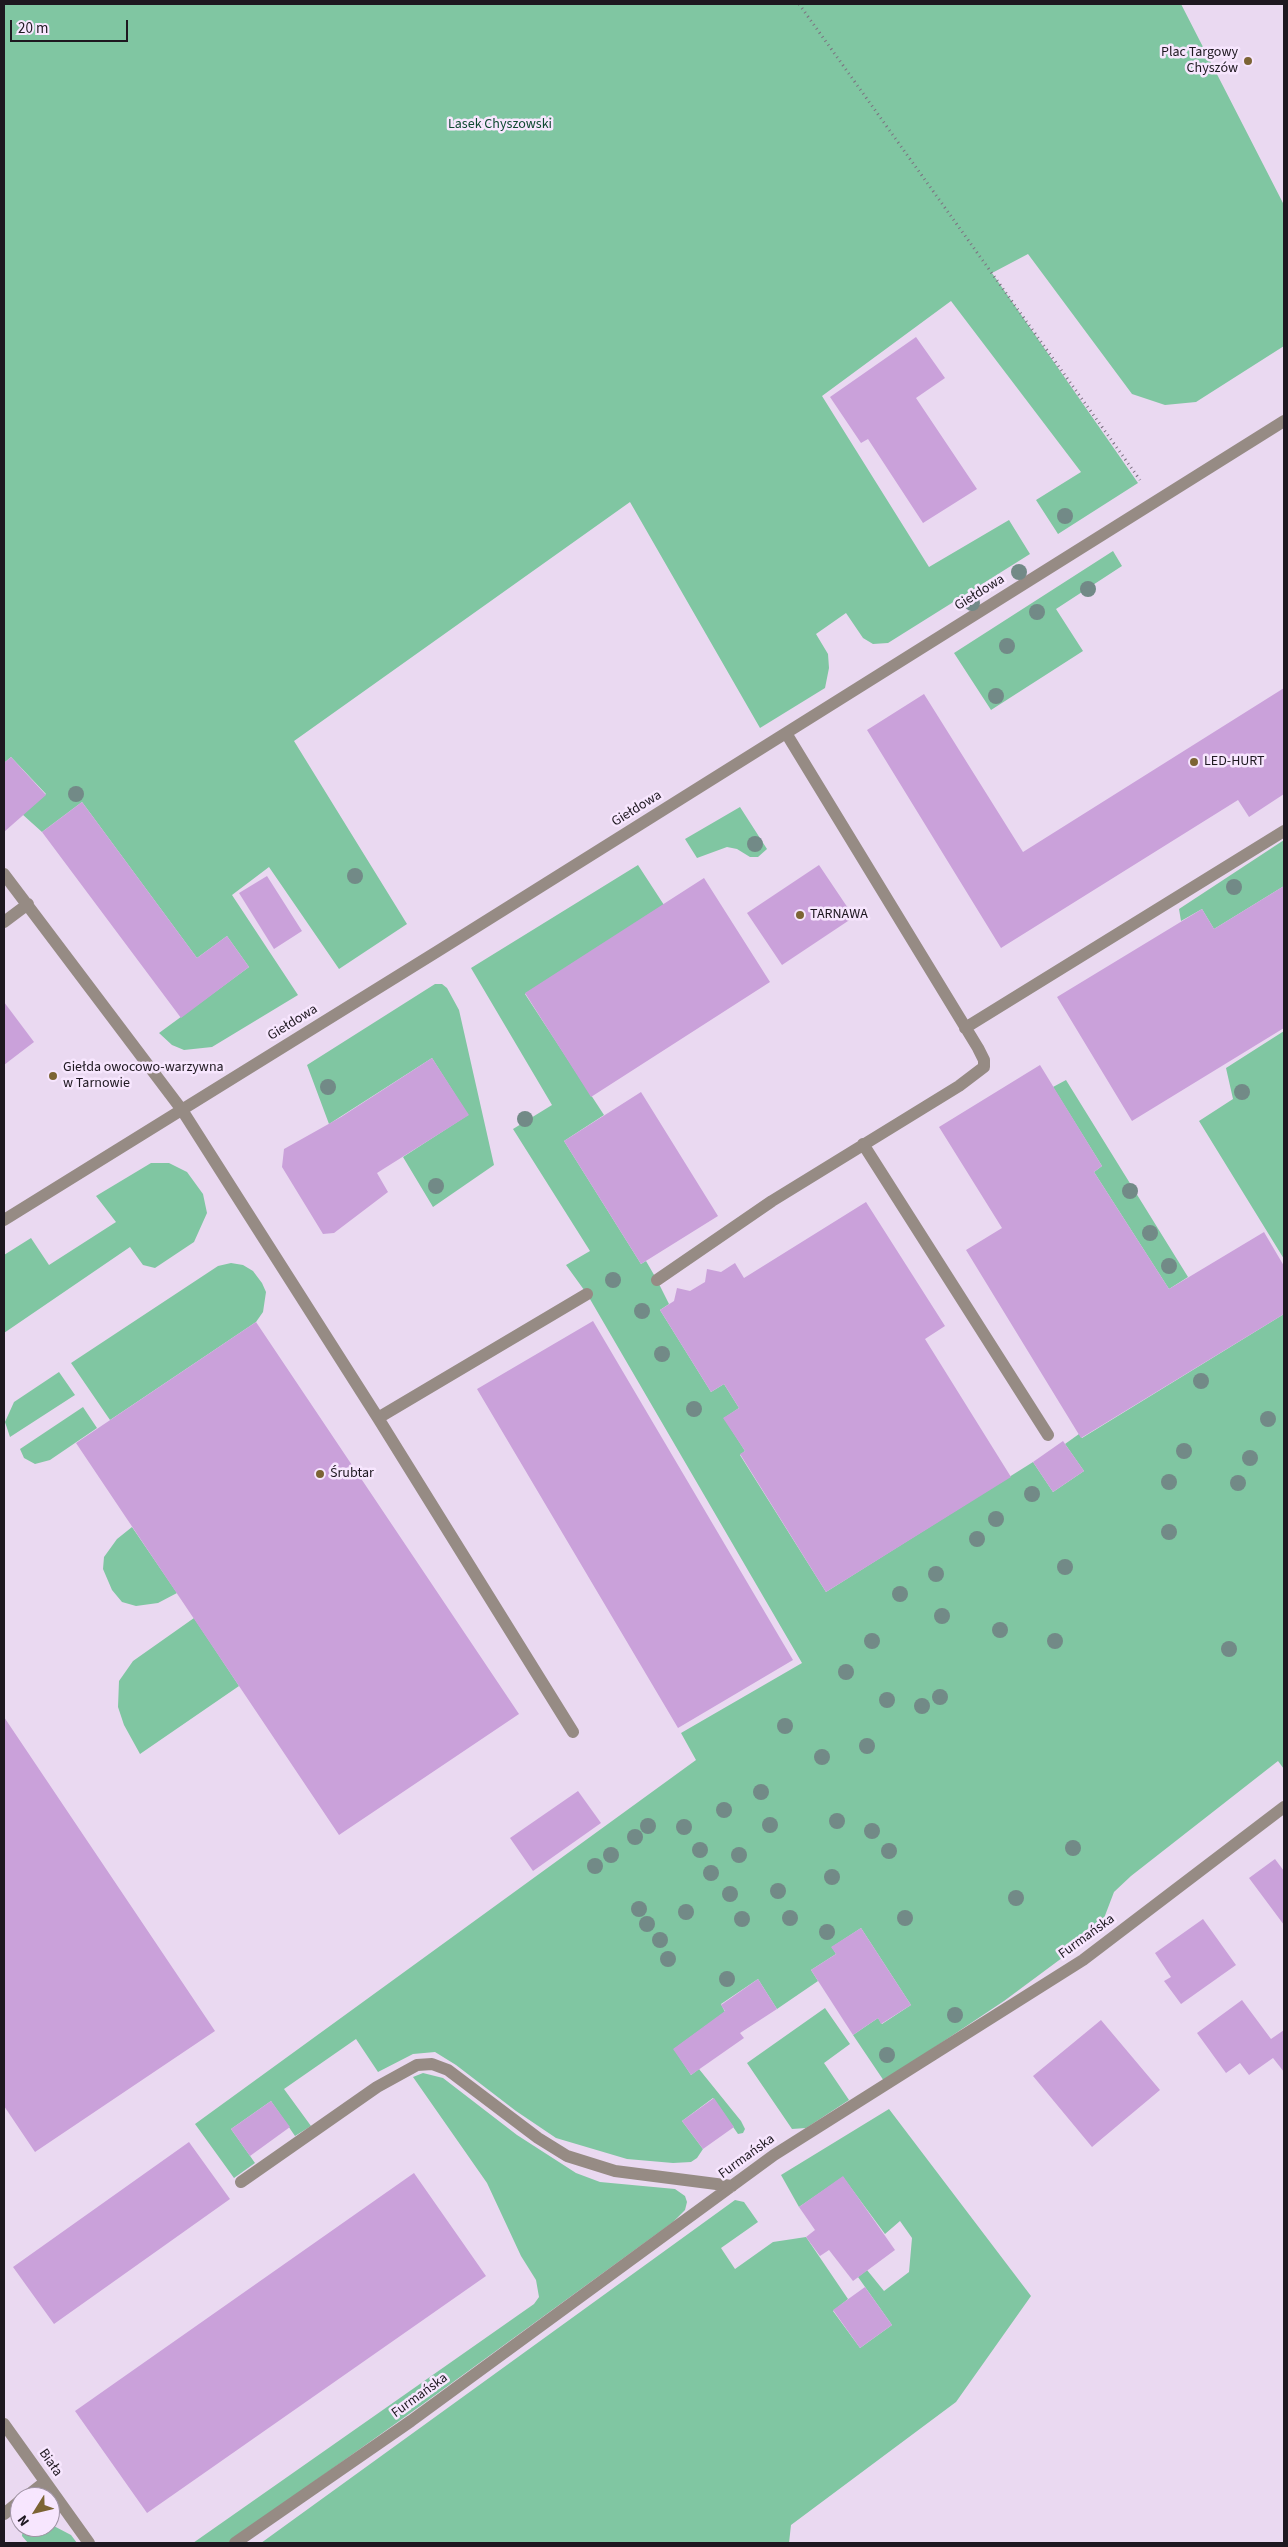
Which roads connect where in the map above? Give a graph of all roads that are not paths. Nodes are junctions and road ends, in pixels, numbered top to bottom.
1 (1284, 421) edge
2 (786, 733) junction
3 (1284, 830) edge
4 (4, 874) edge
5 (28, 904) junction
6 (4, 922) edge
7 (965, 1028) junction
8 (182, 1110) junction
9 (863, 1144) junction
10 (4, 1220) edge
11 (657, 1280) dead end
12 (587, 1294) dead end
13 (378, 1418) junction
14 (1048, 1435) dead end
15 (574, 1732) dead end
16 (1284, 1807) edge
17 (241, 2182) dead end
18 (732, 2186) junction
19 (4, 2424) edge
20 (45, 2482) junction
21 (39, 2487) edge
22 (89, 2543) edge
23 (235, 2543) edge

1 - 2 street, Giełdowa
2 - 7 street
2 - 8 street, Giełdowa
3 - 7 street
4 - 5 street
5 - 6 street
5 - 8 street
7 - 9 street
8 - 10 street, Giełdowa
8 - 13 street
9 - 11 street
9 - 14 street
12 - 13 street
13 - 15 street
16 - 18 street, Furmańska
17 - 18 street
18 - 23 street, Furmańska
19 - 20 street, Biała
20 - 21 street
20 - 22 street, Biała

